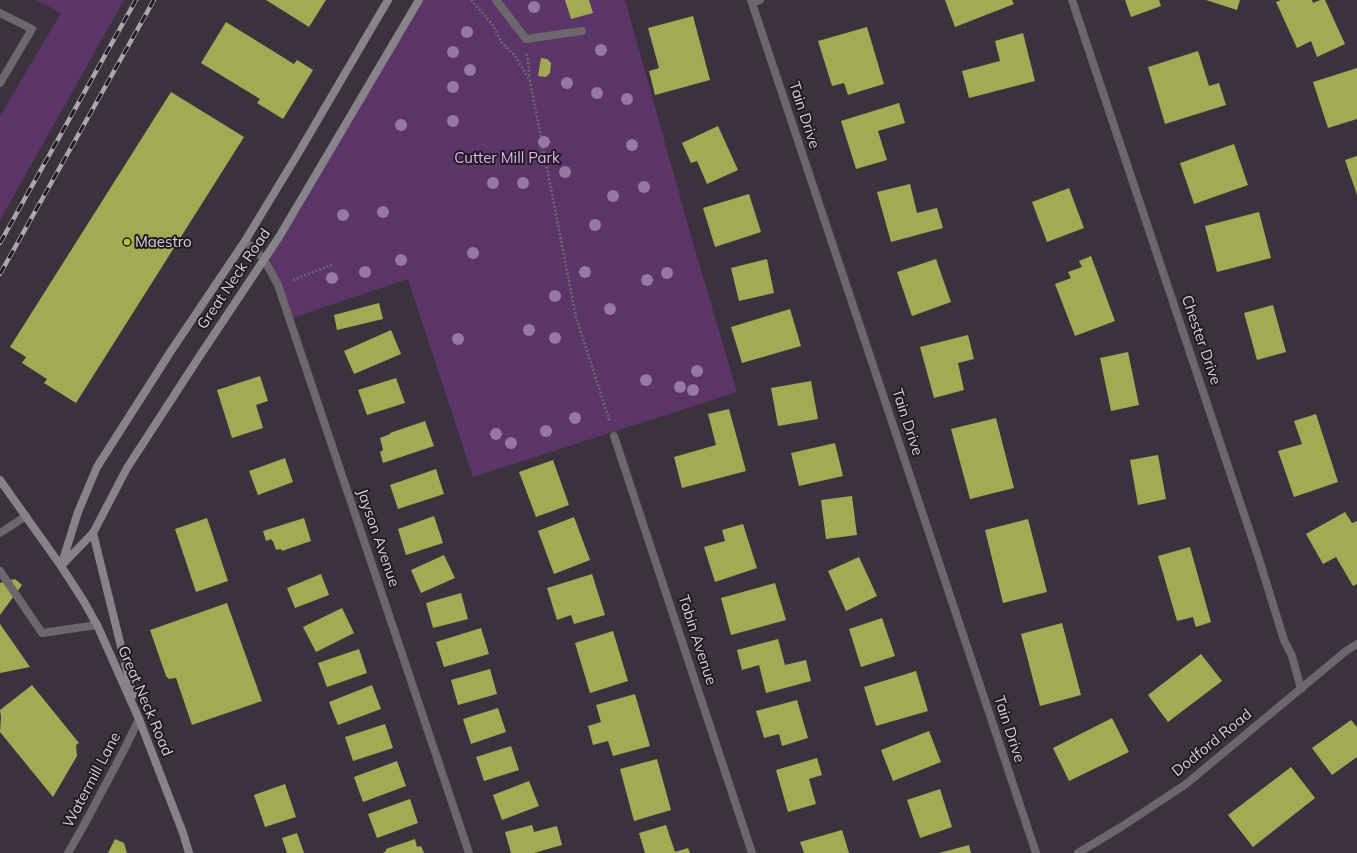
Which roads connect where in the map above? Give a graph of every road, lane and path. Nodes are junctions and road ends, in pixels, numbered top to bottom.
1 (388, 0) edge
2 (419, 0) edge
3 (471, 0) edge
4 (496, 0) edge
5 (760, 0) edge
6 (1072, 0) edge
7 (751, 2) edge
8 (0, 13) edge
9 (582, 31) dead end
10 (526, 39) junction
11 (530, 81) junction
12 (0, 83) edge
13 (245, 241) junction
14 (264, 260) junction
15 (332, 265) dead end
16 (293, 280) dead end
17 (614, 436) joint
18 (0, 480) edge
19 (26, 516) junction
20 (0, 533) edge
21 (93, 533) junction
22 (61, 566) junction
23 (0, 571) edge
24 (97, 625) junction
25 (1357, 644) edge
26 (1301, 689) junction
27 (139, 719) junction
28 (68, 853) edge
29 (190, 853) edge
30 (469, 853) edge
31 (752, 853) edge
32 (1036, 853) edge
33 (1078, 853) edge

1 - 13 main road, Great Neck Road
2 - 14 main road, Great Neck Road
3 - 11 path
4 - 10 street
5 - 7 street
6 - 26 street, Chester Drive
7 - 32 street, Tain Drive
8 - 12 street
9 - 10 street
10 - 11 path
11 - 17 path
13 - 14 street, Jayson Avenue
13 - 22 main road, Great Neck Road
14 - 21 main road, Great Neck Road
14 - 30 street, Jayson Avenue
15 - 16 path
17 - 31 street, Tobin Avenue
18 - 19 main road
19 - 20 street
19 - 22 main road
21 - 22 main road, Great Neck Road
21 - 27 main road
22 - 24 main road, Great Neck Road
23 - 24 street
24 - 27 main road, Great Neck Road
25 - 26 street, Dodford Road
26 - 33 street, Dodford Road
27 - 28 street, Watermill Lane
27 - 29 main road, Great Neck Road

